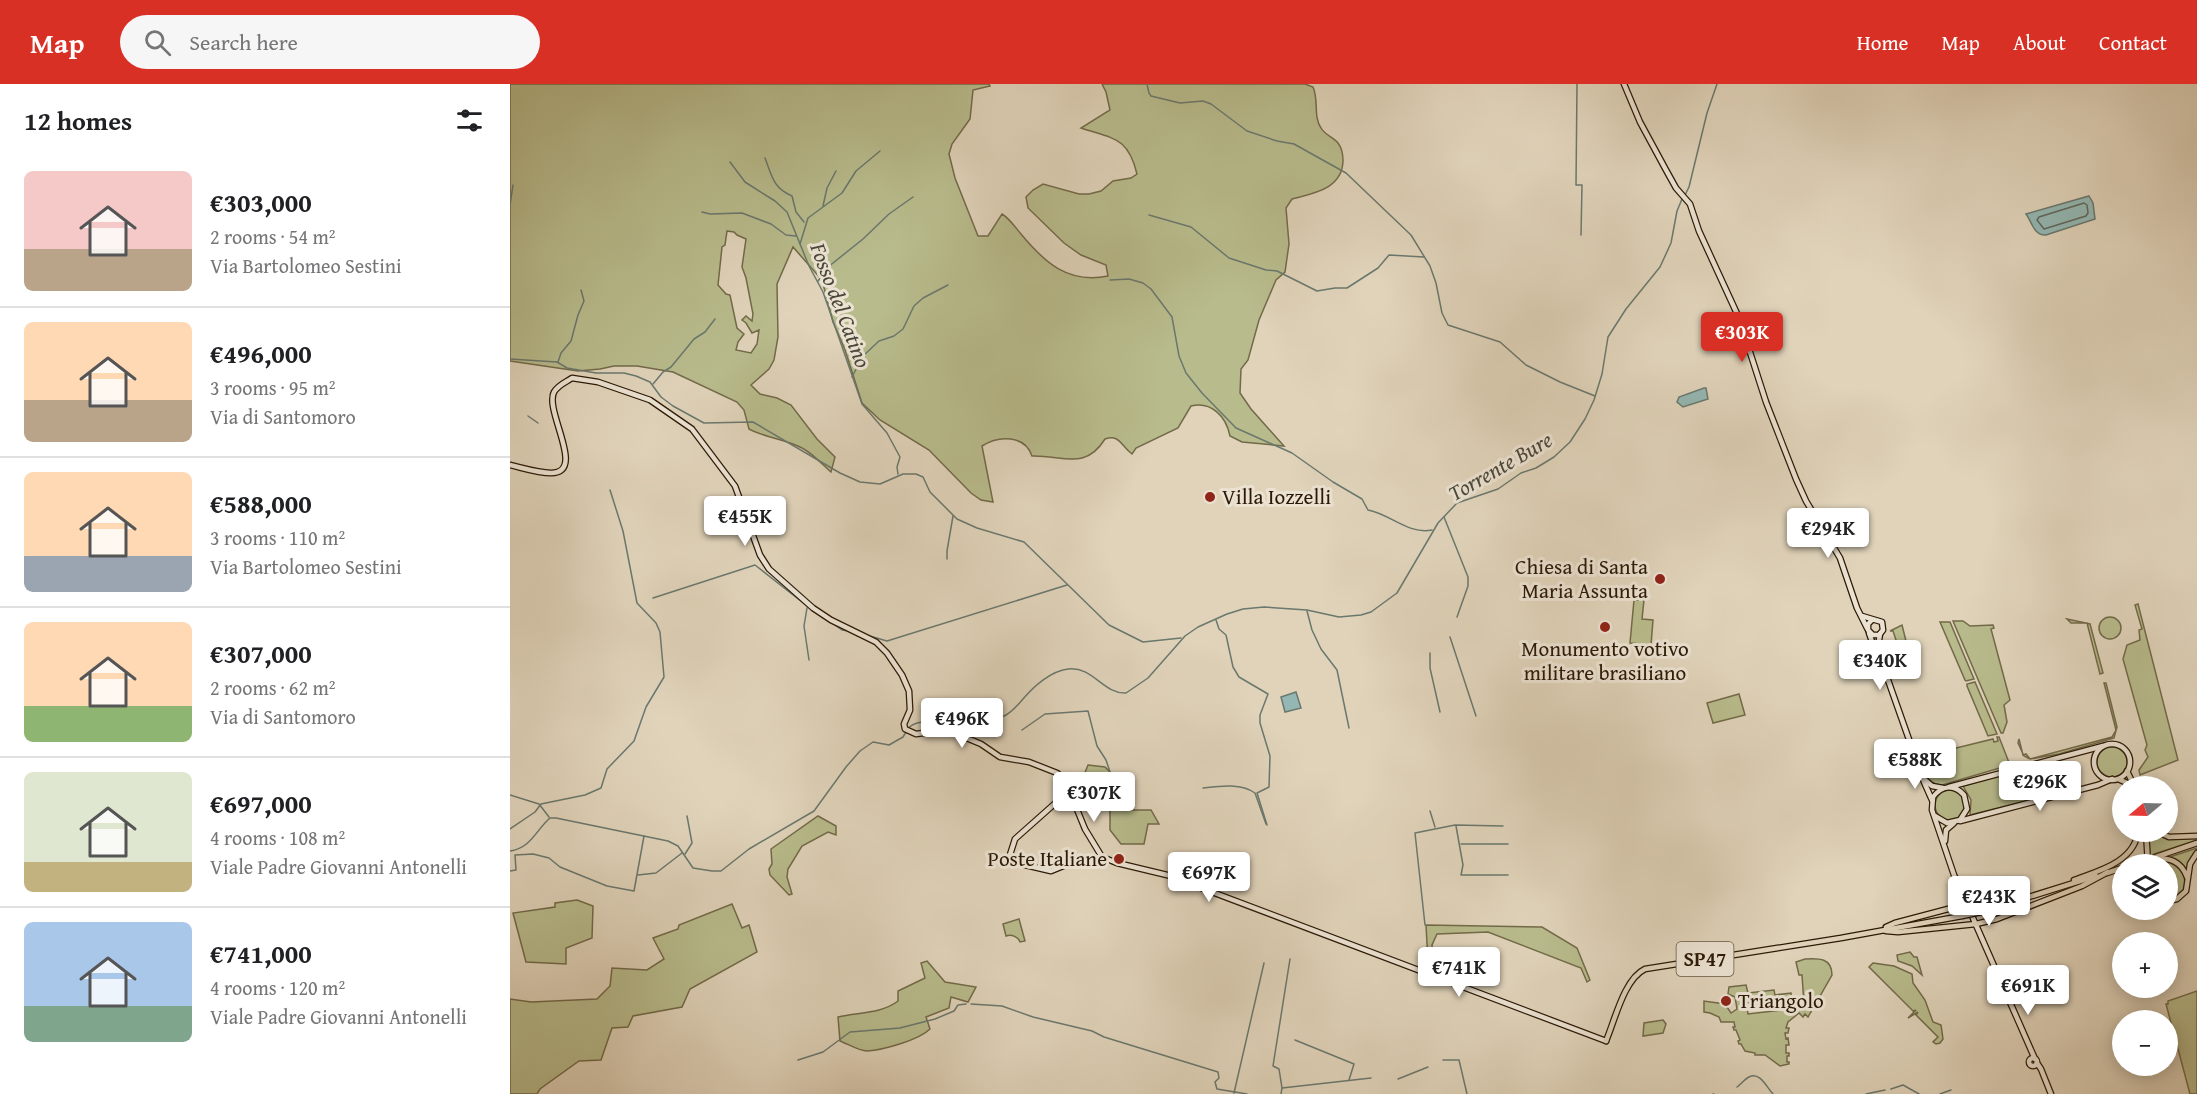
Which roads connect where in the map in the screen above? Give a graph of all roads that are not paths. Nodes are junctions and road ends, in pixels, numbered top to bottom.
1 (1624, 84) edge
2 (510, 465) edge
3 (1860, 615) junction
4 (1872, 620) junction
5 (1868, 631) junction
6 (1880, 634) junction
7 (1882, 663) junction
8 (2103, 746) junction
9 (2127, 771) junction
10 (1921, 772) junction
11 (2120, 776) edge
12 (2129, 776) edge
13 (2112, 778) edge
14 (2112, 780) edge
15 (1946, 788) junction
16 (1069, 795) junction
17 (1932, 800) junction
18 (1935, 816) junction
19 (1956, 822) junction
20 (2197, 836) edge
21 (2178, 837) edge
22 (2135, 842) edge
23 (2197, 844) edge
24 (1946, 849) junction
25 (2197, 853) edge
26 (2166, 854) edge
27 (1102, 857) junction
28 (2178, 864) edge
29 (2112, 872) edge
30 (2108, 873) junction
31 (2188, 880) junction
32 (2058, 888) junction
33 (2178, 897) edge
34 (1967, 904) junction
35 (1972, 916) junction
36 (1966, 924) junction
37 (1976, 924) junction
38 (1881, 930) junction
39 (2051, 1094) edge

1 - 3 main road
2 - 16 main road
3 - 4 main road
3 - 5 main road
4 - 5 main road
4 - 6 main road
5 - 6 main road
5 - 7 main road
6 - 7 main road
7 - 10 main road
8 - 9 main road
8 - 13 main road
8 - 15 main road
9 - 11 main road
9 - 12 main road
10 - 15 main road
10 - 17 main road
14 - 19 main road
15 - 17 main road
15 - 19 main road
16 - 27 main road
16 - 27 main road
17 - 18 main road
18 - 19 main road
18 - 24 main road
19 - 24 main road
20 - 21 main road
22 - 32 main road
23 - 26 main road
24 - 34 main road
25 - 31 main road
27 - 38 main road, SP47
28 - 31 main road
29 - 30 main road, SP47
30 - 32 main road, SP47
30 - 37 main road
31 - 33 main road
32 - 38 main road, SP47, bridge
34 - 35 main road
34 - 38 main road
35 - 36 main road
35 - 37 main road
36 - 37 main road
36 - 38 main road
37 - 39 main road

